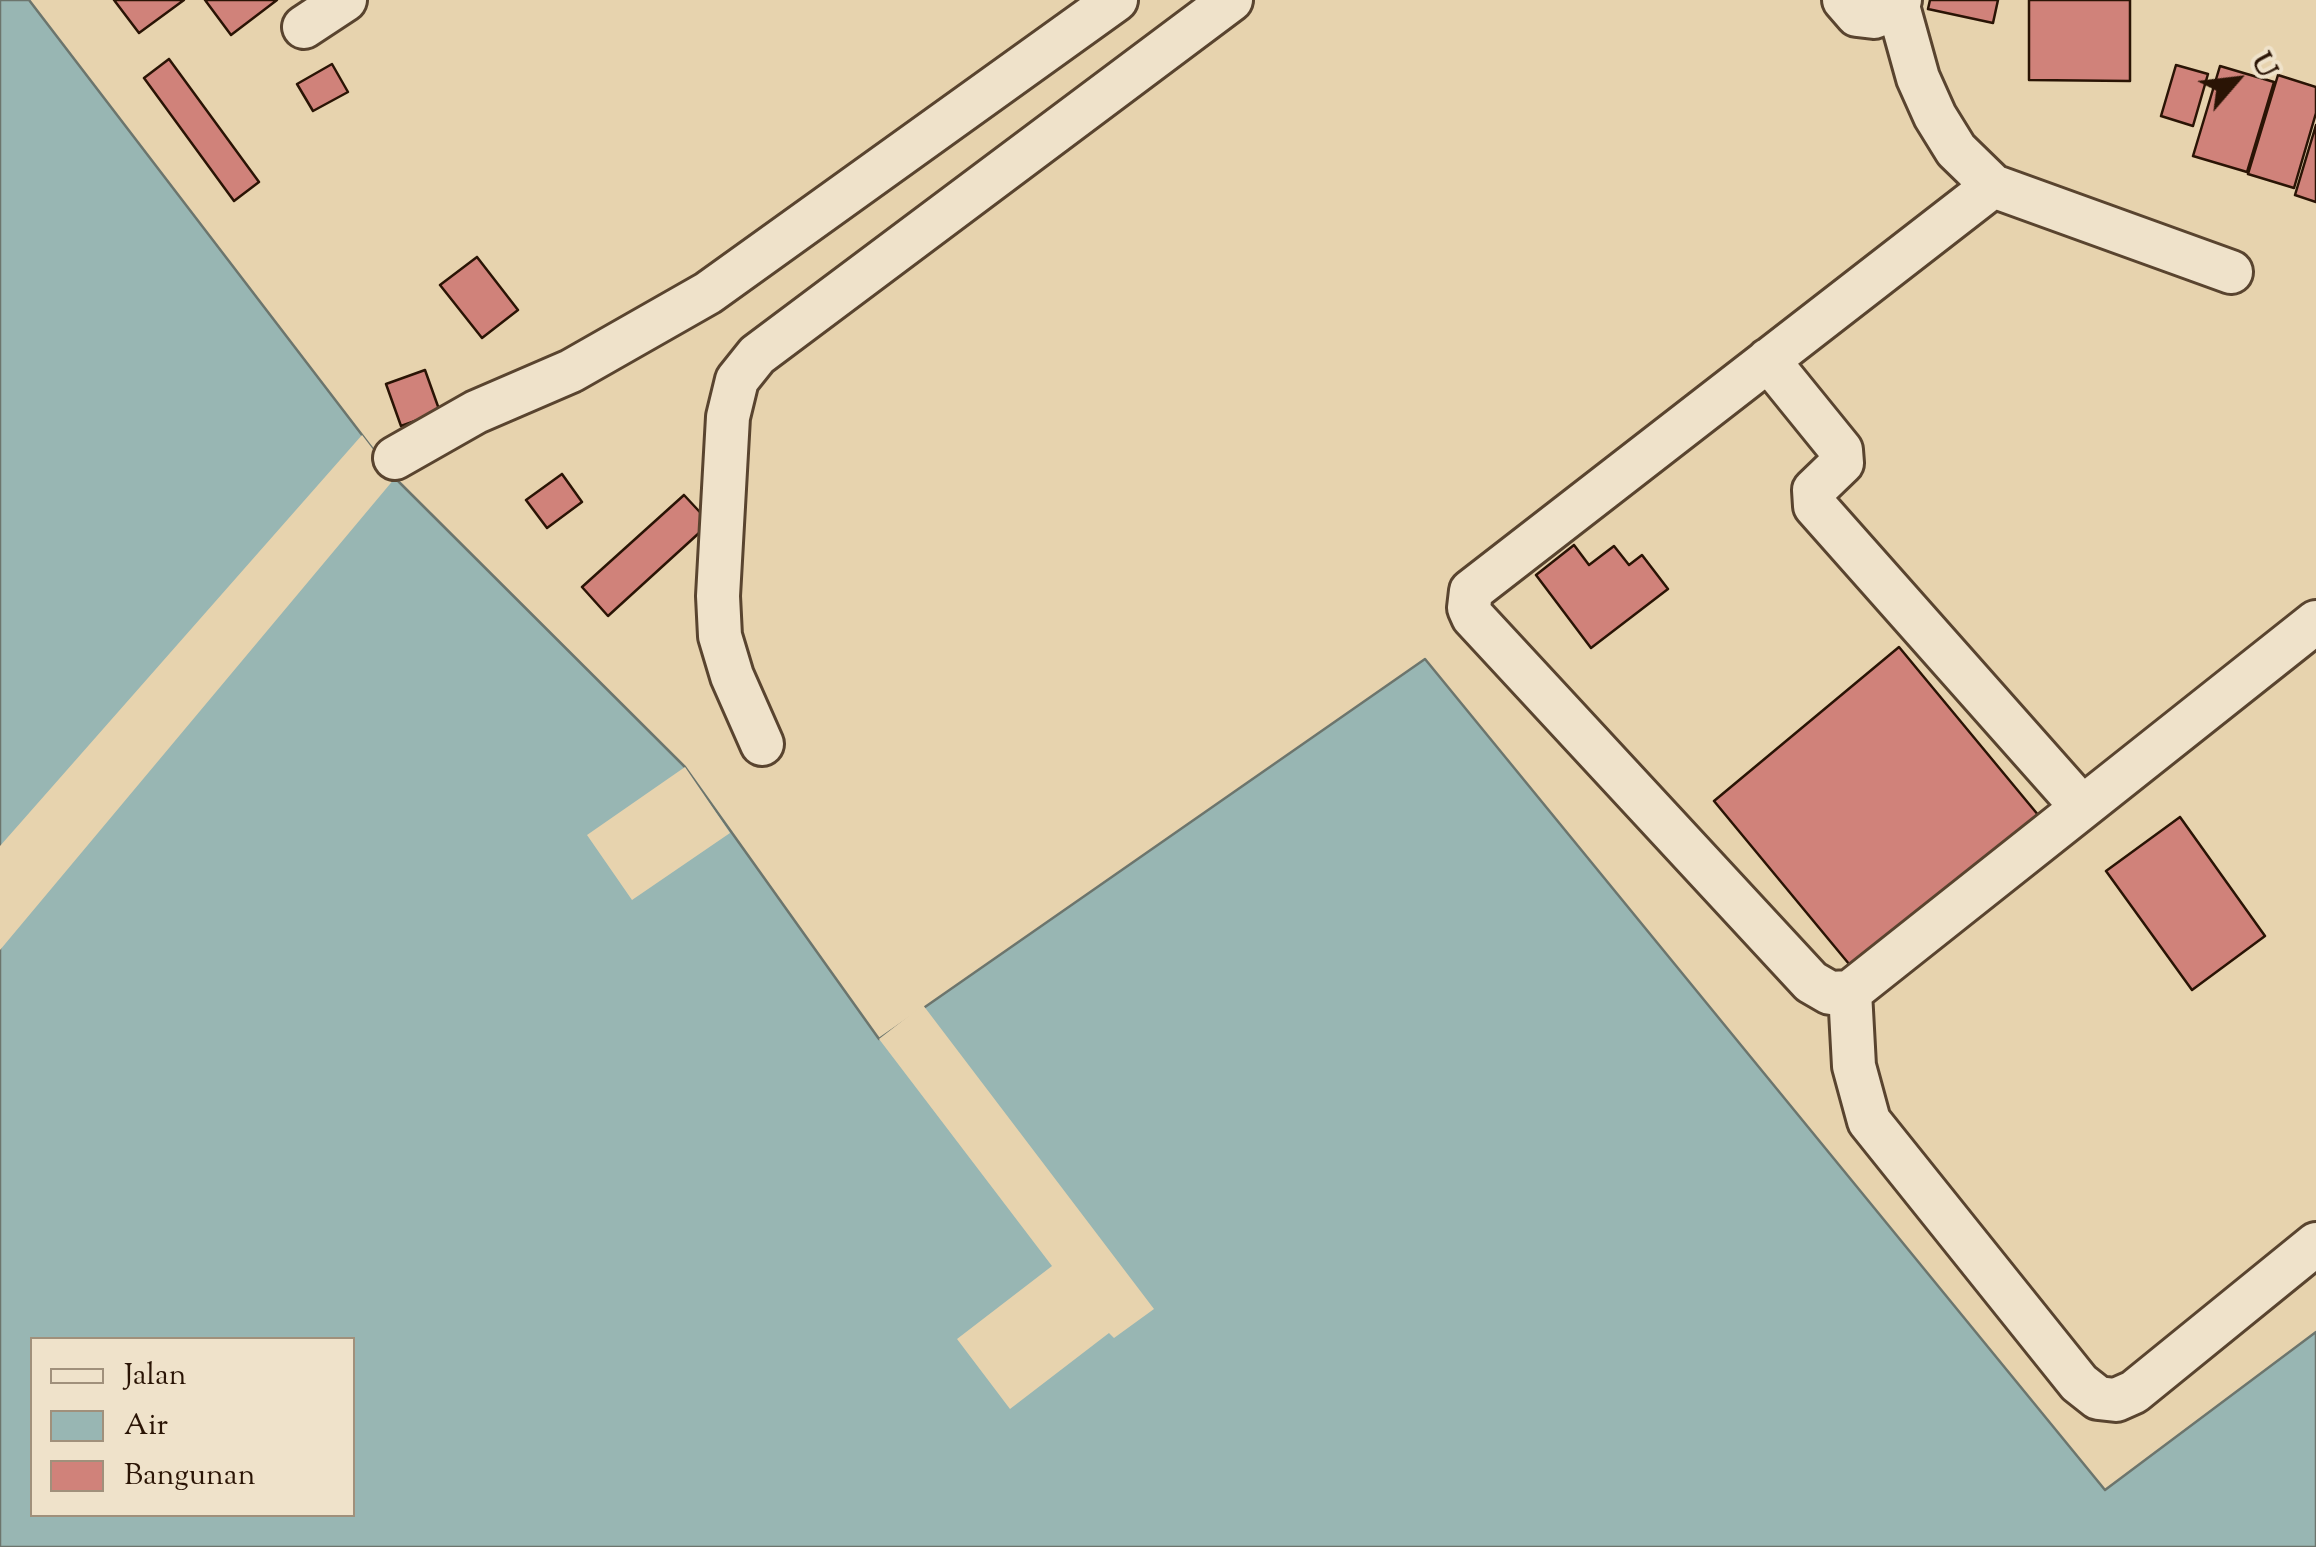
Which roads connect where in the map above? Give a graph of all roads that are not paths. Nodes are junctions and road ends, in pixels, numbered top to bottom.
1 (345, 0) edge
2 (1116, 0) edge
3 (1231, 0) edge
4 (1844, 0) edge
5 (1899, 3) edge
6 (304, 28) dead end
7 (1993, 186) junction
8 (2231, 272) dead end
9 (1768, 360) junction
10 (395, 458) dead end
11 (2316, 622) edge
12 (762, 744) dead end
13 (2081, 806) junction
14 (1850, 992) junction
15 (2316, 1244) edge

1 - 6 lane
2 - 10 lane
3 - 12 lane
4 - 5 lane
5 - 7 lane
7 - 8 lane
7 - 9 lane
9 - 13 lane
9 - 14 lane
11 - 13 lane
13 - 14 lane
14 - 15 lane

